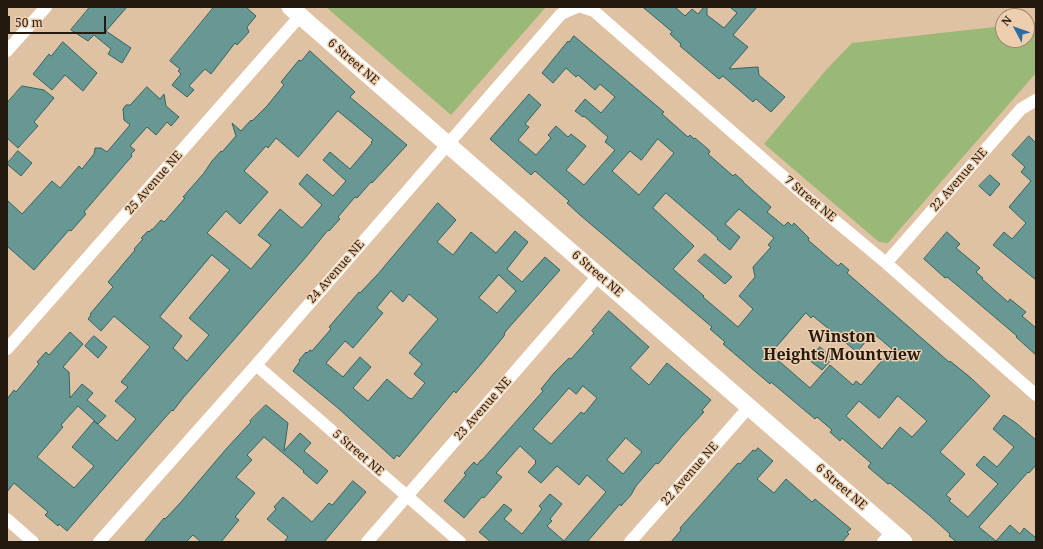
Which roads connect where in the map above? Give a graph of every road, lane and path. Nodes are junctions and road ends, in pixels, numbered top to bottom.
1 (46, 7) edge
2 (577, 7) edge
3 (582, 7) edge
4 (295, 12) edge
5 (7, 51) edge
6 (1036, 100) edge
7 (448, 145) junction
8 (886, 264) junction
9 (599, 275) junction
10 (7, 349) edge
11 (256, 365) junction
12 (1036, 395) edge
13 (749, 407) junction
14 (407, 496) junction
15 (7, 519) edge
16 (893, 538) edge
17 (33, 542) edge
18 (99, 542) edge
19 (367, 542) edge
20 (460, 542) edge
21 (630, 542) edge

1 - 5 street
2 - 7 street, 24 Avenue NE
3 - 8 street, 7 Street NE
4 - 7 street, 6 Street NE
4 - 10 street, 25 Avenue NE
6 - 8 street, 22 Avenue NE
7 - 9 street, 6 Street NE
7 - 11 street, 24 Avenue NE
8 - 12 street, 7 Street NE
9 - 13 street, 6 Street NE
9 - 14 street, 23 Avenue NE
11 - 14 street, 5 Street NE
11 - 18 street, 24 Avenue NE
13 - 16 street, 6 Street NE
13 - 21 street, 22 Avenue NE
14 - 19 street, 23 Avenue NE
14 - 20 street, 5 Street NE
15 - 17 street

